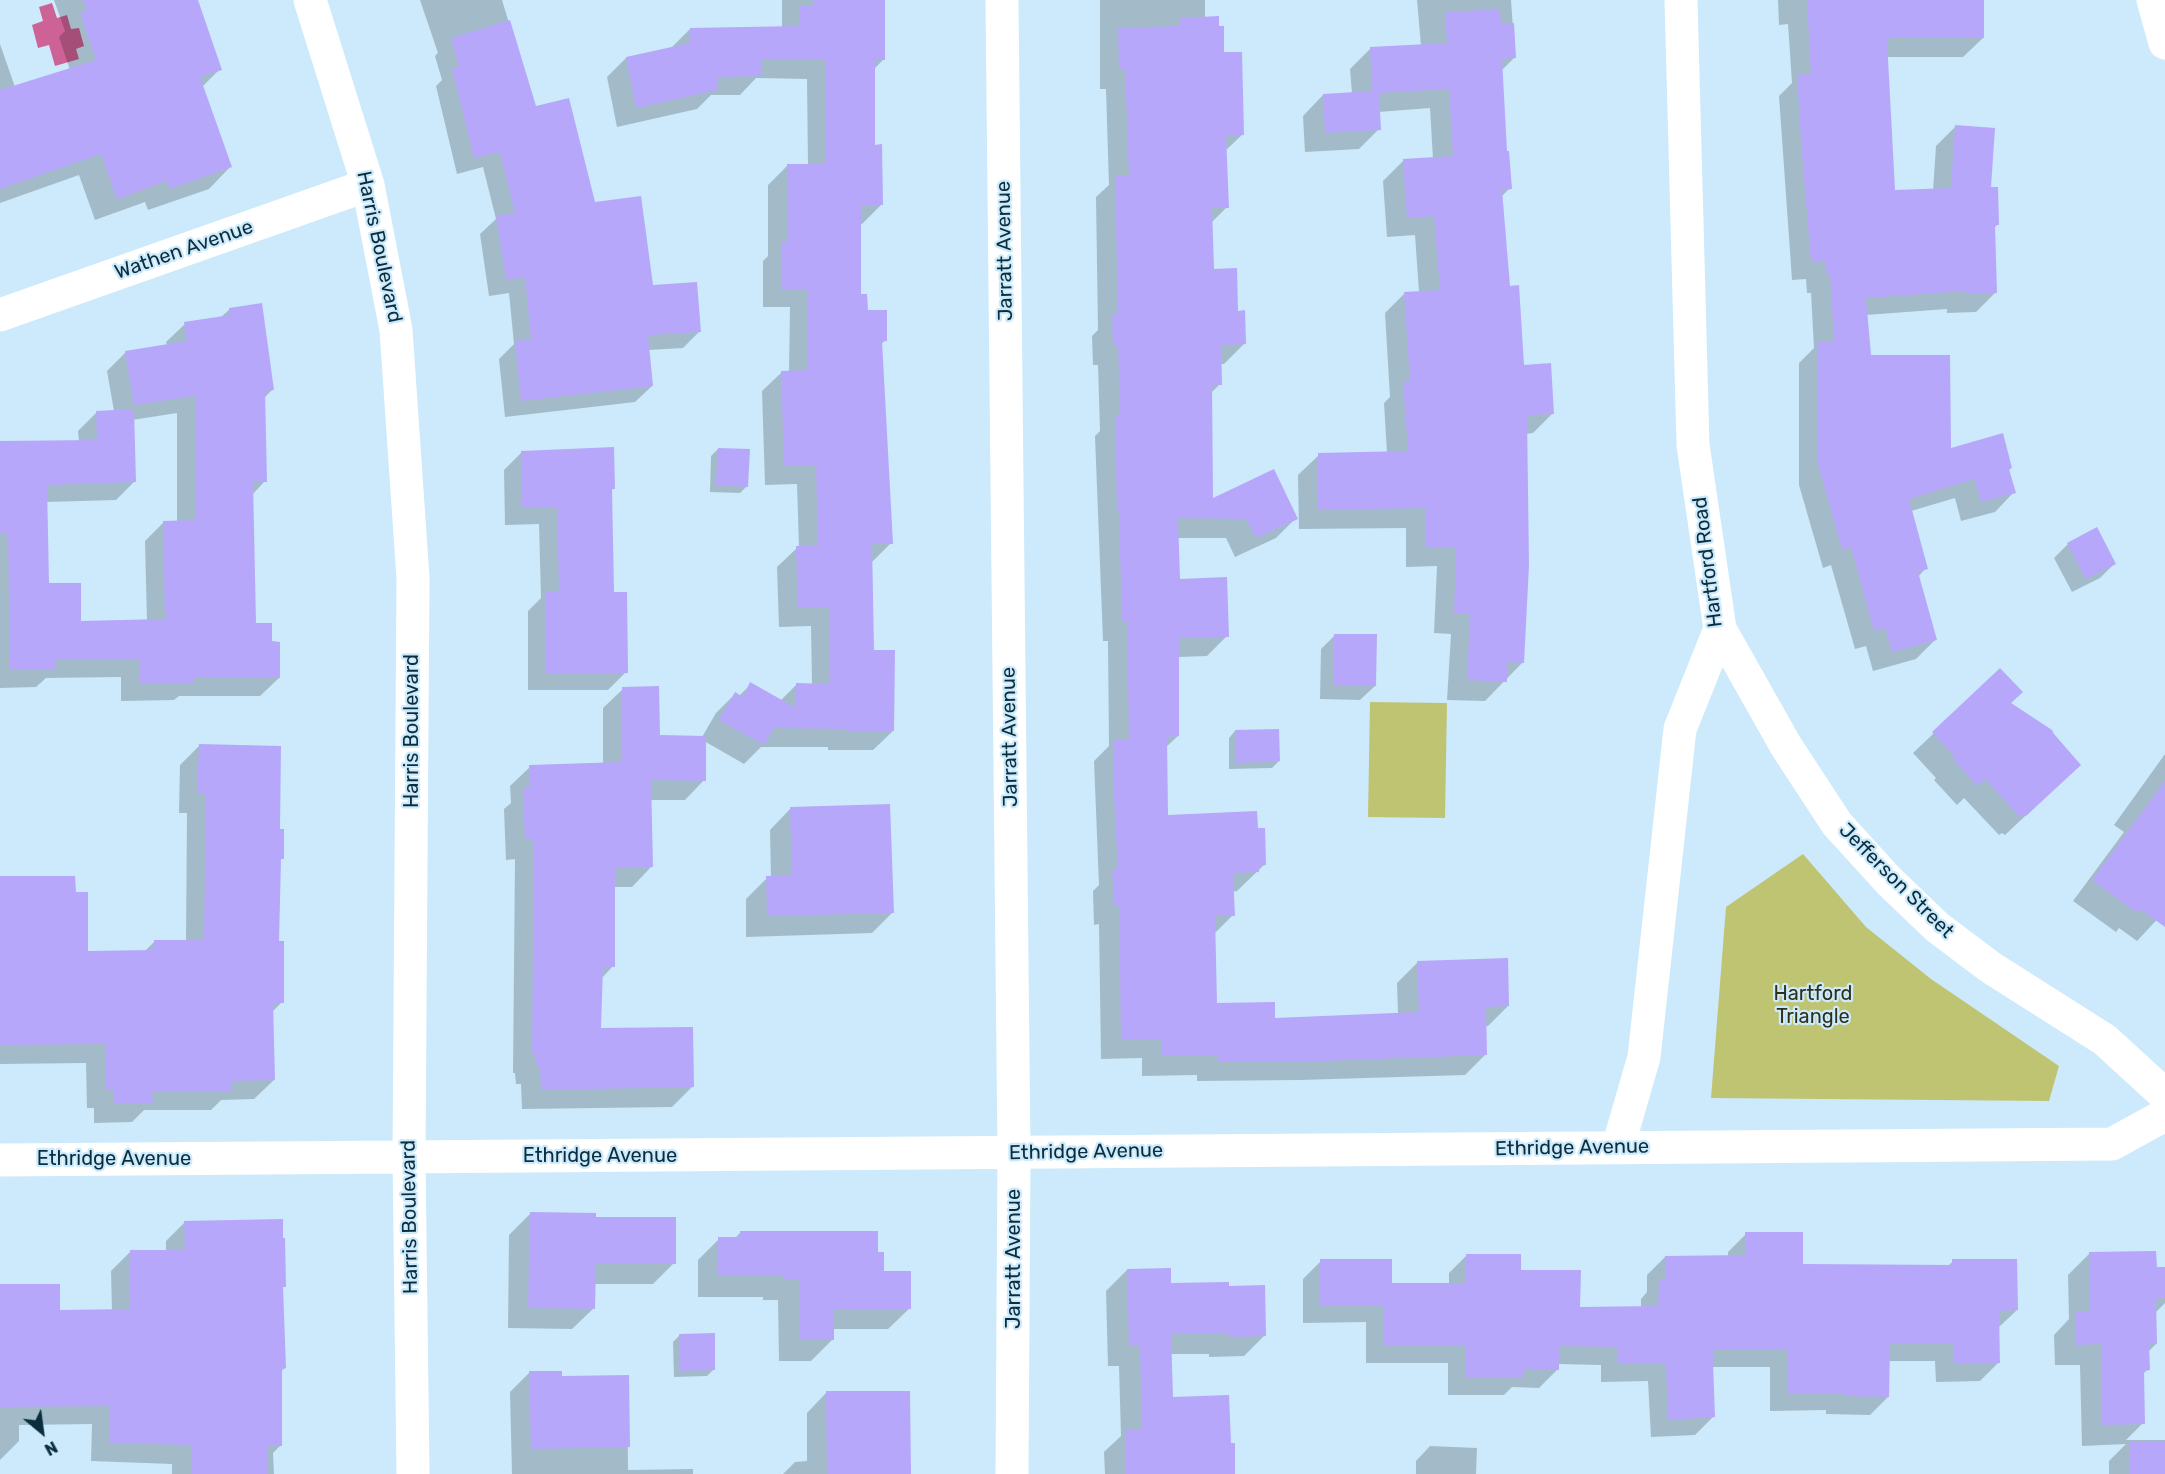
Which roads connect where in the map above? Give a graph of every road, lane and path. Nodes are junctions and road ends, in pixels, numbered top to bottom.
1 (310, 0) edge
2 (1002, 0) edge
3 (1681, 0) edge
4 (2152, 0) edge
5 (2165, 43) edge
6 (368, 185) junction
7 (0, 315) edge
8 (1720, 629) junction
9 (2165, 1095) edge
10 (2165, 1115) edge
11 (1618, 1147) junction
12 (1014, 1153) junction
13 (409, 1157) junction
14 (0, 1160) edge
15 (413, 1474) edge
16 (1012, 1474) edge

1 - 6 main road, Harris Boulevard
2 - 12 main road, Jarratt Avenue
3 - 8 main road, Hartford Road
4 - 5 main road
6 - 7 main road, Wathen Avenue
6 - 13 main road, Harris Boulevard
8 - 9 main road, Jefferson Street
8 - 11 main road, Hartford Road
10 - 11 main road, Ethridge Avenue
11 - 12 main road, Ethridge Avenue
12 - 13 main road, Ethridge Avenue
12 - 16 main road, Jarratt Avenue
13 - 14 main road, Ethridge Avenue
13 - 15 main road, Harris Boulevard

